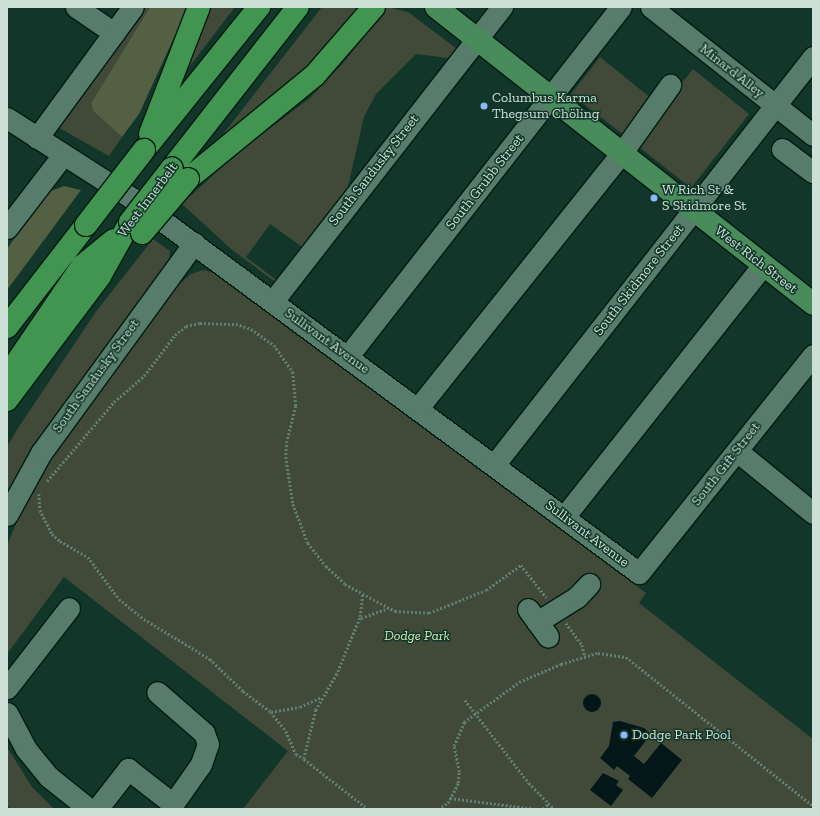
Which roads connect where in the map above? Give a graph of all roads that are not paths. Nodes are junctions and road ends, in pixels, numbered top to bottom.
1 (76, 7) edge
2 (133, 7) edge
3 (199, 7) edge
4 (259, 7) edge
5 (298, 7) edge
6 (374, 7) edge
7 (436, 7) edge
8 (502, 7) edge
9 (621, 7) edge
10 (651, 7) edge
11 (114, 33) junction
12 (477, 39) junction
13 (813, 57) edge
14 (670, 85) dead end
15 (551, 99) junction
16 (775, 105) junction
17 (7, 118) edge
18 (813, 135) edge
19 (37, 138) junction
20 (782, 149) dead end
21 (144, 150) junction
22 (621, 154) junction
23 (64, 156) junction
24 (813, 172) edge
25 (180, 174) junction
26 (693, 211) junction
27 (7, 228) edge
28 (131, 230) junction
29 (194, 242) junction
30 (762, 266) junction
31 (272, 301) junction
32 (813, 304) edge
33 (7, 326) edge
34 (813, 355) edge
35 (348, 356) junction
36 (14, 378) edge
37 (7, 400) edge
38 (418, 408) junction
39 (7, 416) edge
40 (737, 451) junction
41 (494, 465) junction
42 (813, 513) edge
43 (7, 515) edge
44 (564, 517) junction
45 (640, 573) joint
46 (589, 584) dead end
47 (69, 608) dead end
48 (538, 622) dead end
49 (7, 688) edge
50 (157, 692) dead end
51 (7, 713) edge
52 (168, 806) edge
53 (89, 809) edge
54 (97, 809) edge

1 - 11 street
2 - 11 street
3 - 21 highway
4 - 21 highway
5 - 25 highway, West Innerbelt
6 - 25 highway
7 - 12 main road, West Rich Street
8 - 12 street, South Sandusky Street
9 - 15 street, South Grubb Street
10 - 16 street, Minard Alley
11 - 19 street
12 - 15 main road, West Rich Street
12 - 31 street, South Sandusky Street
13 - 16 street, South Skidmore Street
14 - 22 street
15 - 22 main road, West Rich Street
15 - 35 street, South Grubb Street
16 - 18 street, Minard Alley
16 - 26 street, South Skidmore Street
17 - 19 street, Sullivant Avenue
19 - 23 street, Sullivant Avenue
20 - 24 street
21 - 33 highway, bridge
22 - 26 main road, West Rich Street
22 - 38 street
23 - 27 street
23 - 29 street, Sullivant Avenue
25 - 28 highway, West Innerbelt, bridge
26 - 30 main road, West Rich Street
26 - 41 street, South Skidmore Street
28 - 36 highway
28 - 36 highway
29 - 31 street, Sullivant Avenue
29 - 43 street, South Sandusky Street
30 - 32 main road, West Rich Street
30 - 44 street
31 - 35 street, Sullivant Avenue
34 - 40 street, South Gift Street
35 - 38 street, Sullivant Avenue
36 - 37 highway
36 - 39 highway
38 - 41 street, Sullivant Avenue
40 - 42 street
40 - 45 street, South Gift Street
41 - 44 street, Sullivant Avenue
44 - 45 street, Sullivant Avenue
46 - 48 street
47 - 49 street
50 - 52 street
51 - 53 street
52 - 54 street

